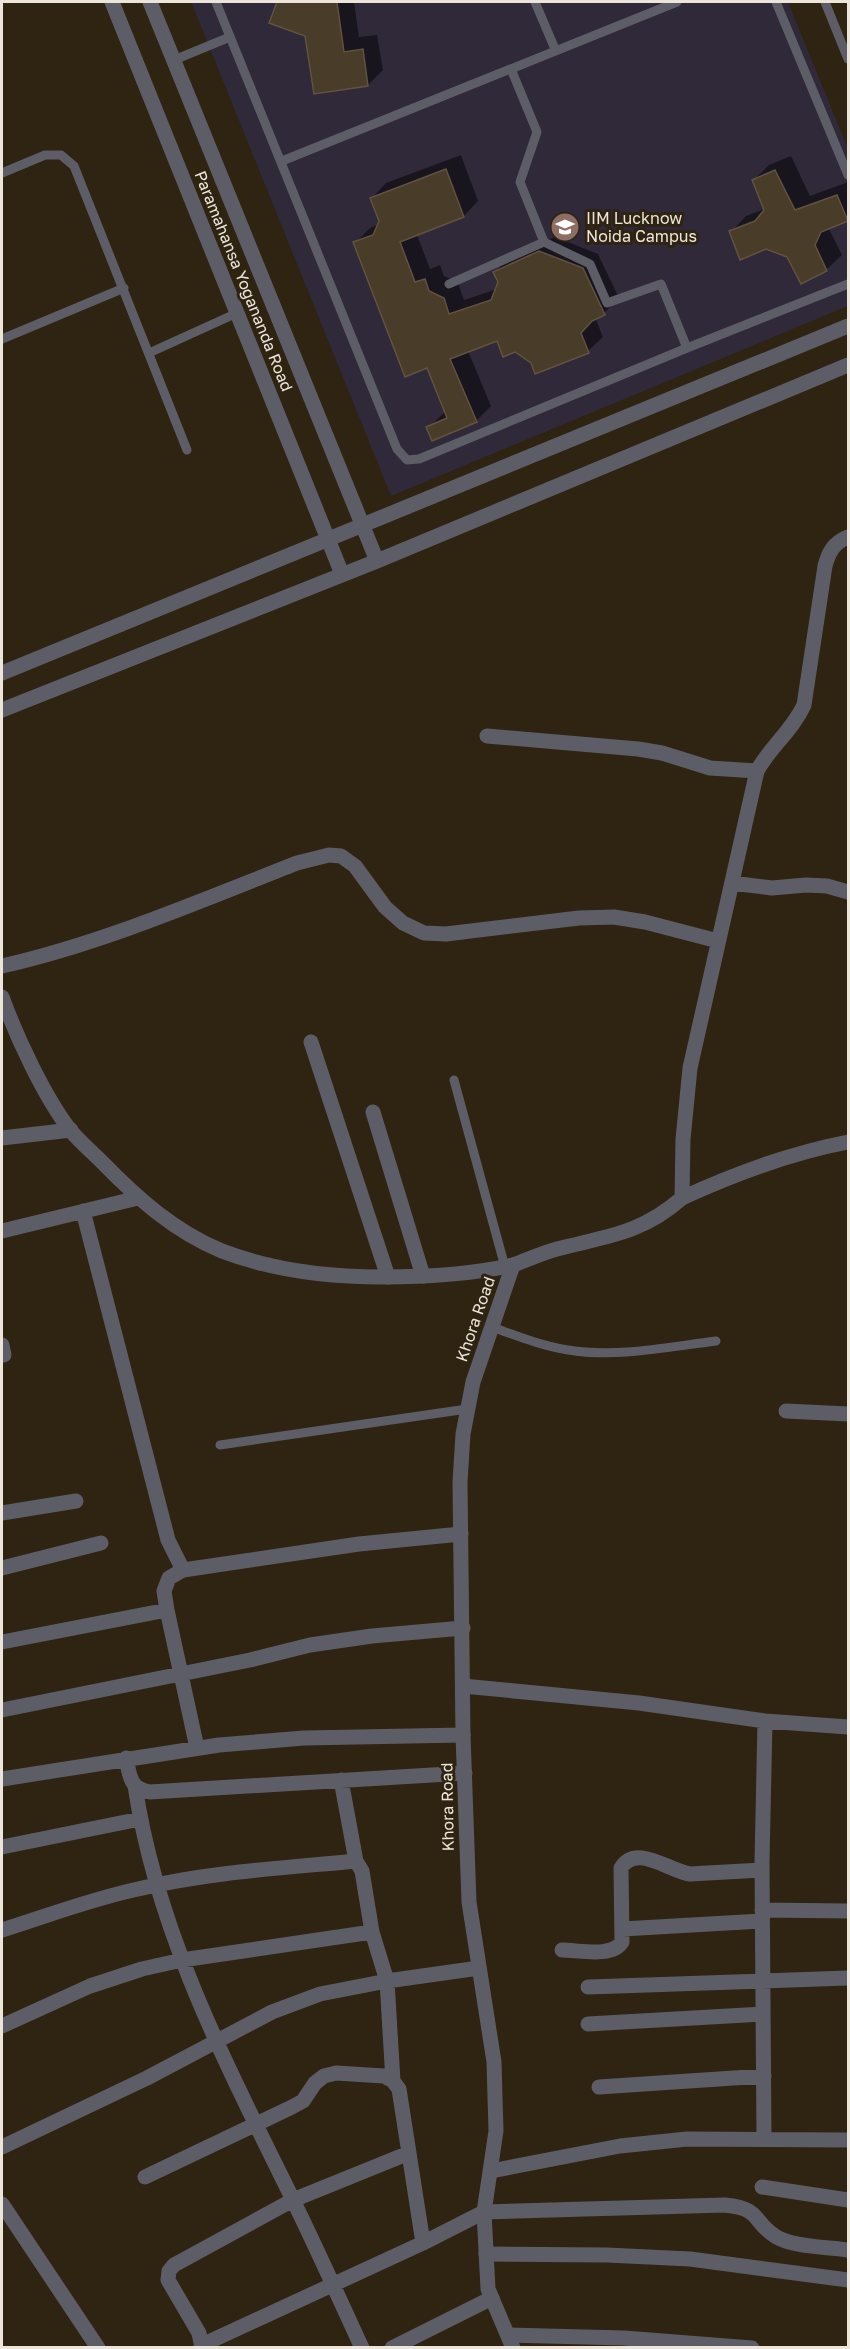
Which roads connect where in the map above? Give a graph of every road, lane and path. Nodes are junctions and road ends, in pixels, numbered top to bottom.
1 (112, 2) edge
2 (150, 2) edge
3 (216, 2) edge
4 (535, 2) edge
5 (677, 2) edge
6 (776, 2) edge
7 (825, 2) edge
8 (230, 37) junction
9 (555, 49) junction
10 (849, 59) edge
11 (174, 60) junction
12 (511, 69) junction
13 (282, 161) junction
14 (2, 173) edge
15 (849, 175) edge
16 (544, 242) junction
17 (449, 284) dead end
18 (849, 284) edge
19 (124, 288) junction
20 (237, 313) junction
21 (849, 326) edge
22 (2, 339) edge
23 (687, 348) junction
24 (149, 353) junction
25 (849, 365) edge
26 (188, 450) dead end
27 (363, 525) junction
28 (849, 537) edge
29 (328, 539) junction
30 (377, 561) junction
31 (342, 574) junction
32 (2, 673) edge
33 (2, 710) edge
34 (487, 736) dead end
35 (757, 771) junction
36 (732, 883) junction
37 (849, 892) edge
38 (718, 941) junction
39 (2, 966) edge
40 (2, 997) edge
41 (311, 1042) dead end
42 (454, 1080) dead end
43 (373, 1112) dead end
44 (70, 1130) junction
45 (2, 1138) edge
46 (849, 1142) edge
47 (138, 1198) junction
48 (681, 1198) junction
49 (82, 1212) junction
50 (2, 1231) edge
51 (509, 1266) junction
52 (423, 1276) junction
53 (388, 1277) junction
54 (492, 1327) junction
55 (716, 1341) dead end
56 (467, 1408) junction
57 (786, 1412) dead end
58 (849, 1414) edge
59 (220, 1445) dead end
60 (76, 1501) dead end
61 (2, 1513) edge
62 (461, 1534) junction
63 (101, 1543) dead end
64 (2, 1568) edge
65 (183, 1570) junction
66 (167, 1610) junction
67 (463, 1628) junction
68 (2, 1641) edge
69 (180, 1674) junction
70 (463, 1686) junction
71 (2, 1710) edge
72 (765, 1721) junction
73 (849, 1727) edge
74 (464, 1735) junction
75 (197, 1748) junction
76 (126, 1758) junction
77 (465, 1773) junction
78 (2, 1779) edge
79 (342, 1780) junction
80 (135, 1786) junction
81 (140, 1819) junction
82 (2, 1847) edge
83 (356, 1861) junction
84 (762, 1870) junction
85 (156, 1885) junction
86 (849, 1911) edge
87 (762, 1915) junction
88 (621, 1929) junction
89 (2, 1930) edge
90 (372, 1932) junction
91 (562, 1950) dead end
92 (182, 1960) junction
93 (479, 1968) junction
94 (849, 1978) edge
95 (763, 1980) junction
96 (387, 1981) junction
97 (588, 1987) dead end
98 (763, 2014) junction
99 (588, 2024) dead end
100 (2, 2026) edge
101 (217, 2040) junction
102 (764, 2076) junction
103 (393, 2081) junction
104 (599, 2087) dead end
105 (254, 2124) junction
106 (764, 2139) junction
107 (849, 2140) edge
108 (2, 2147) edge
109 (409, 2153) junction
110 (491, 2171) junction
111 (146, 2177) dead end
112 (762, 2187) dead end
113 (293, 2200) junction
114 (849, 2200) edge
115 (2, 2204) edge
116 (484, 2212) junction
117 (423, 2243) junction
118 (849, 2250) edge
119 (486, 2254) junction
120 (849, 2280) edge
121 (332, 2284) junction
122 (492, 2298) junction
123 (511, 2341) edge
124 (713, 2345) edge
125 (202, 2346) edge
126 (98, 2348) edge
127 (362, 2348) edge
128 (392, 2348) edge
129 (752, 2348) edge

1 - 20 street, Paramahansa Yogananda Road
2 - 11 street, Paramahansa Yogananda Road
3 - 8 lane
4 - 9 lane
5 - 9 lane
6 - 15 lane
7 - 10 lane
8 - 11 lane
8 - 13 lane
9 - 12 lane
11 - 27 street, Paramahansa Yogananda Road
12 - 13 lane
12 - 16 lane
13 - 23 lane
14 - 19 lane
16 - 17 lane
16 - 23 lane
18 - 23 lane
19 - 22 lane
19 - 24 lane
20 - 24 lane
20 - 29 street, Paramahansa Yogananda Road
21 - 27 street
24 - 26 lane
25 - 30 street
27 - 29 street
27 - 30 street, Paramahansa Yogananda Road
28 - 35 street
29 - 31 street, Paramahansa Yogananda Road
29 - 32 street
30 - 31 street
31 - 33 street
34 - 35 street
35 - 36 street
36 - 37 street
36 - 38 street
38 - 39 street
38 - 48 street
40 - 44 street
41 - 53 street
42 - 51 lane
43 - 52 street
44 - 45 street
44 - 47 street
46 - 48 street
47 - 49 street
47 - 53 street
48 - 51 street
49 - 50 street
49 - 65 street
51 - 52 street
51 - 54 street, Khora Road
52 - 53 street
54 - 55 lane
54 - 56 street, Khora Road
56 - 59 lane
56 - 62 street, Khora Road
57 - 58 street
60 - 61 street
62 - 65 street
62 - 67 street, Khora Road
63 - 64 street
65 - 66 street
66 - 68 street
66 - 69 street
67 - 69 street
67 - 70 street, Khora Road
69 - 71 street
69 - 75 street
70 - 72 street
70 - 74 street, Khora Road
72 - 73 street
72 - 84 street
74 - 75 street
74 - 77 street, Khora Road
75 - 76 street
76 - 78 street
76 - 80 street
77 - 79 street
77 - 93 street, Khora Road
79 - 80 street
79 - 83 street
80 - 81 street
81 - 82 street
81 - 85 street
83 - 85 street
83 - 90 street
84 - 87 street
84 - 88 street
85 - 89 street
85 - 92 street
86 - 87 street
87 - 88 street
87 - 95 street
88 - 91 street
90 - 92 street
90 - 96 street
92 - 100 street
92 - 101 street
93 - 96 street
93 - 110 street, Khora Road
94 - 95 street
95 - 97 street
95 - 98 street
96 - 101 street
96 - 103 street
98 - 99 street
98 - 102 street
101 - 105 street
101 - 108 street
102 - 104 street
102 - 106 street
103 - 105 street
103 - 109 street
105 - 111 street
105 - 113 street
106 - 107 street
106 - 110 street
109 - 113 street
109 - 117 street
110 - 116 street, Khora Road
112 - 114 street
113 - 121 street
113 - 125 street
115 - 126 street
116 - 117 street
116 - 118 street
116 - 119 street, Khora Road
117 - 121 street
119 - 120 street
119 - 122 street, Khora Road
121 - 125 street
121 - 127 street
122 - 123 street, Khora Road
122 - 128 street
123 - 124 street
124 - 129 street

